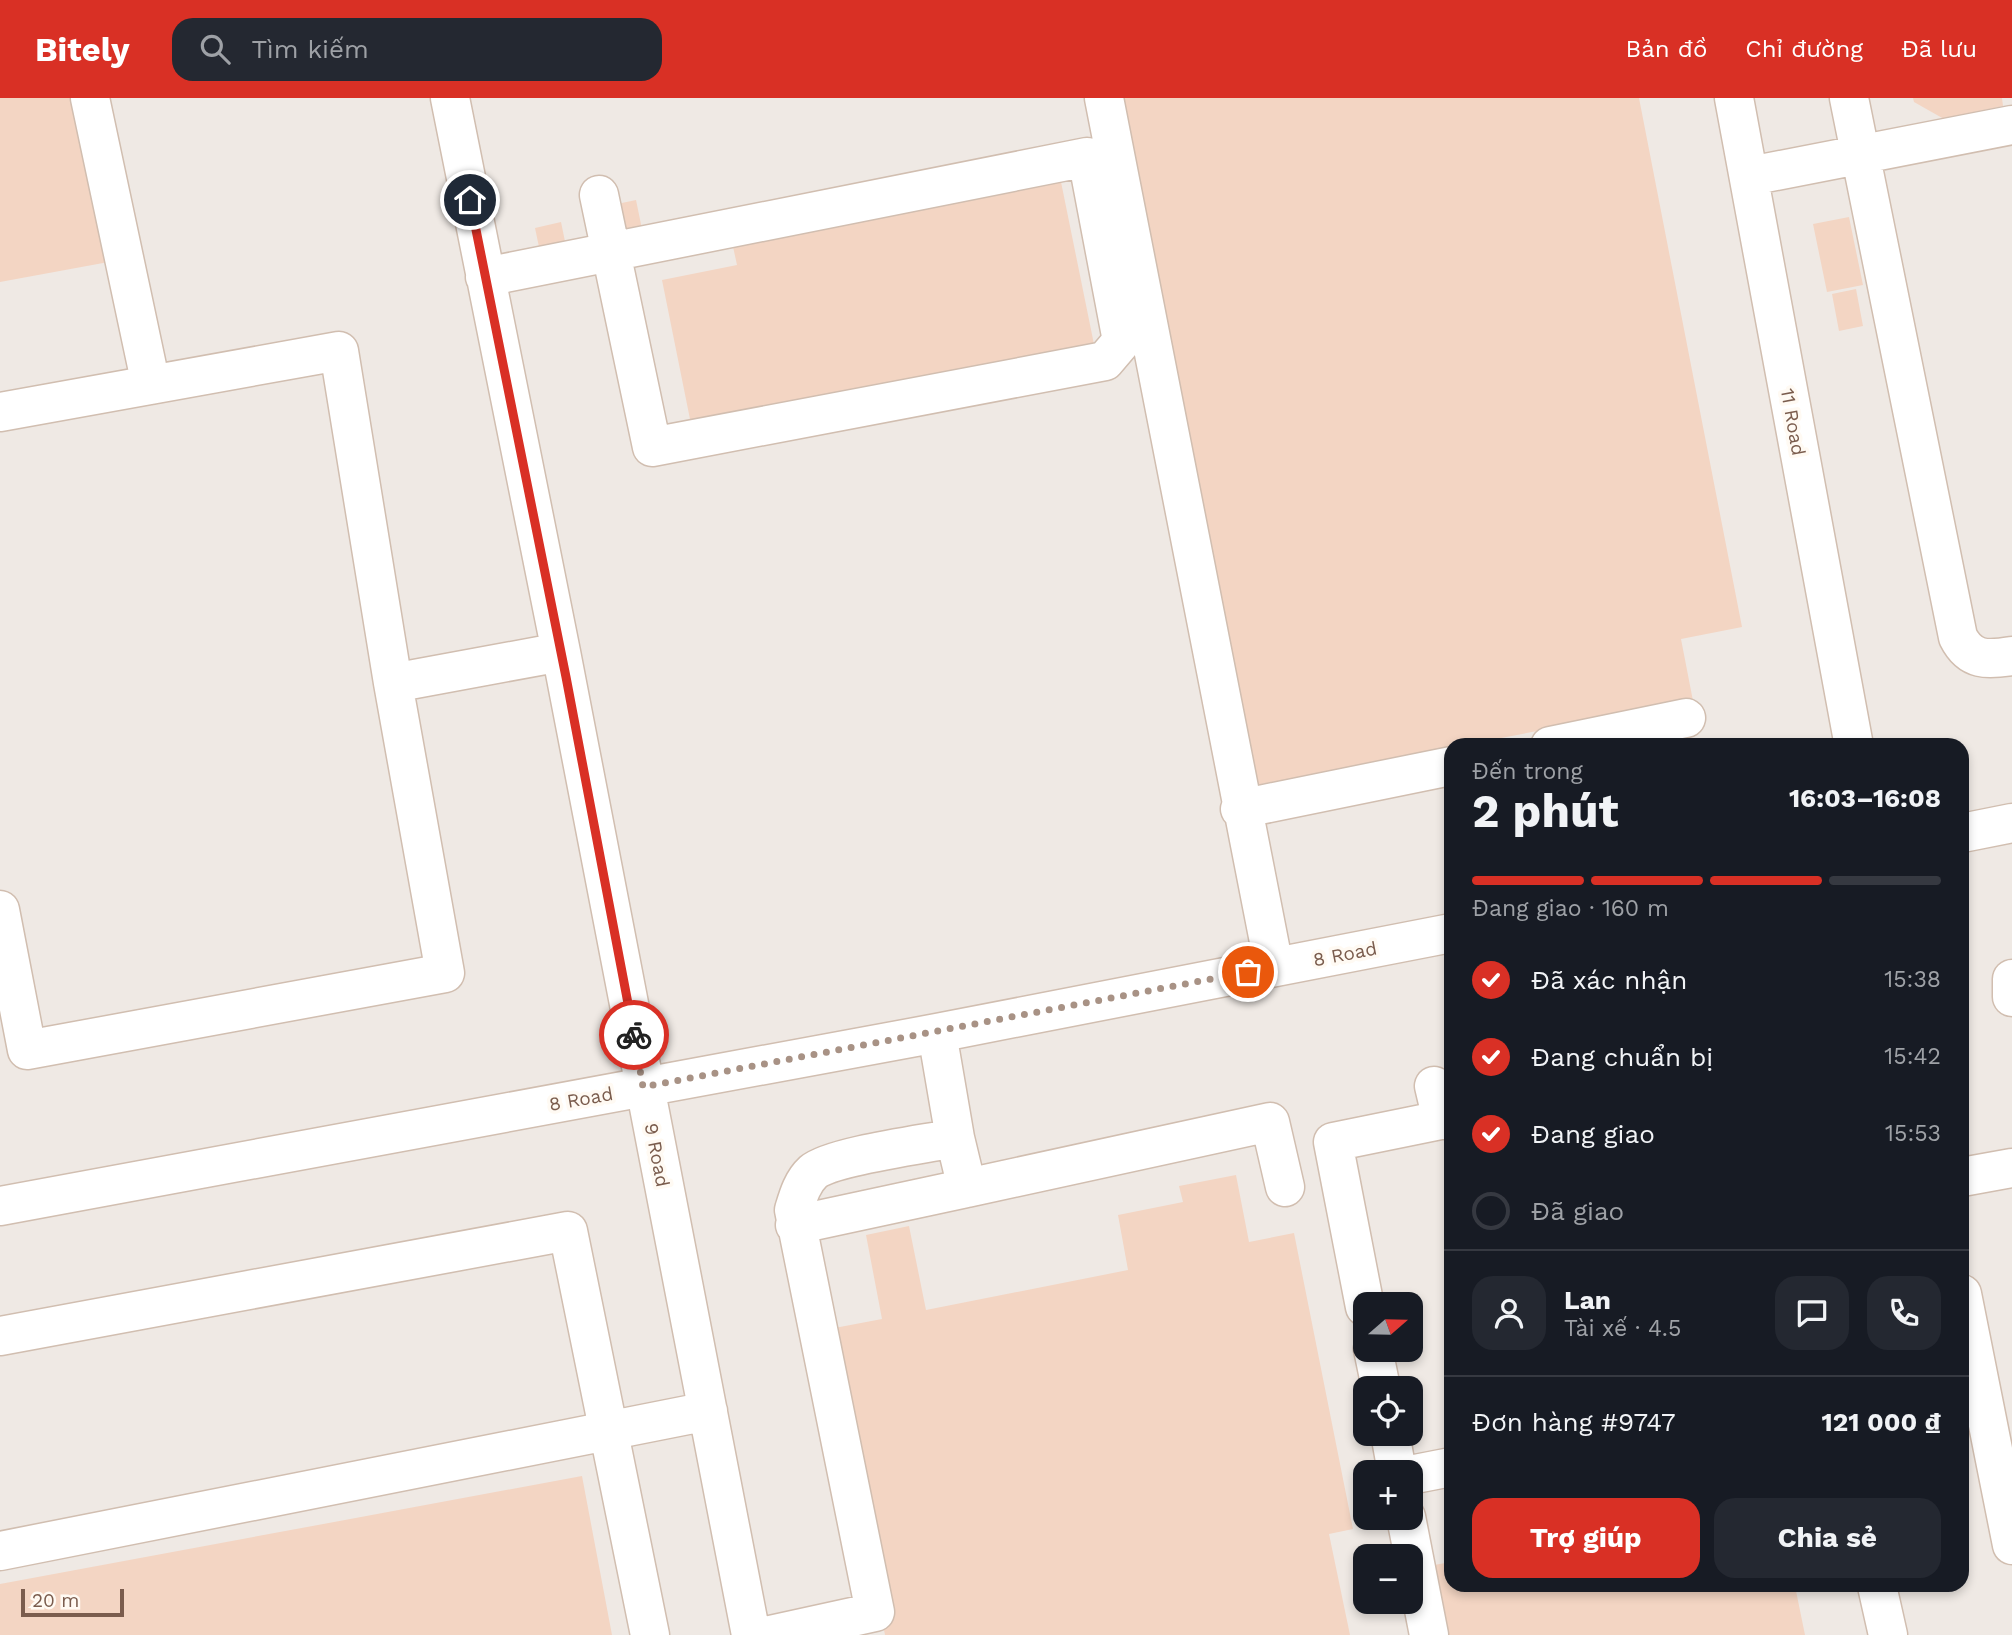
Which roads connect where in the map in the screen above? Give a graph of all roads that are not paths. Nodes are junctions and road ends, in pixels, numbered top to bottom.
1 (90, 98) edge
2 (450, 98) edge
3 (1104, 98) edge
4 (1734, 98) edge
5 (1849, 98) edge
6 (2012, 125) edge
7 (1859, 154) junction
8 (1750, 176) junction
9 (599, 195) dead end
10 (608, 253) junction
11 (485, 277) junction
12 (151, 385) junction
13 (0, 412) edge
14 (561, 652) junction
15 (2012, 656) edge
16 (393, 682) junction
17 (1686, 718) dead end
18 (1589, 738) edge
19 (1853, 738) edge
20 (1444, 767) edge
21 (1240, 809) junction
22 (2012, 823) edge
23 (1969, 832) edge
24 (0, 909) edge
25 (1444, 934) edge
26 (1274, 967) junction
27 (2012, 979) edge
28 (2012, 997) edge
29 (937, 1033) junction
30 (643, 1087) junction
31 (1442, 1108) edge
32 (955, 1138) junction
33 (2012, 1168) edge
34 (1969, 1177) edge
35 (1285, 1187) dead end
36 (967, 1188) junction
37 (0, 1206) edge
38 (795, 1225) junction
39 (1362, 1292) edge
40 (0, 1336) edge
41 (1970, 1382) edge
42 (708, 1411) junction
43 (610, 1430) junction
44 (1444, 1468) edge
45 (1423, 1472) edge
46 (1409, 1530) edge
47 (2012, 1545) edge
48 (0, 1551) edge
49 (1878, 1592) edge
50 (650, 1635) edge
51 (751, 1635) edge
52 (770, 1635) edge
53 (1429, 1635) edge
54 (1888, 1635) edge

1 - 12 street
2 - 11 street, 9 Road
3 - 21 street
4 - 8 street, 11 Road
5 - 7 street
6 - 7 street
7 - 8 street
7 - 15 street
8 - 19 street, 11 Road
9 - 10 street
10 - 10 street
10 - 11 street
11 - 14 street, 9 Road
12 - 13 street
12 - 16 street
14 - 16 street
14 - 30 street, 9 Road
16 - 24 street
17 - 18 street
20 - 21 street
21 - 26 street
22 - 23 street
25 - 26 street, 8 Road
26 - 29 street, 8 Road
27 - 28 street
29 - 30 street, 8 Road
29 - 32 street
30 - 37 street, 8 Road
30 - 42 street, 9 Road
31 - 39 street
32 - 36 street
32 - 38 street
33 - 34 street
35 - 36 street
36 - 38 street
38 - 52 street
40 - 43 street
41 - 47 street
42 - 43 street
42 - 51 street, 9 Road
43 - 48 street
43 - 50 street
44 - 45 street
46 - 53 street
49 - 54 street

